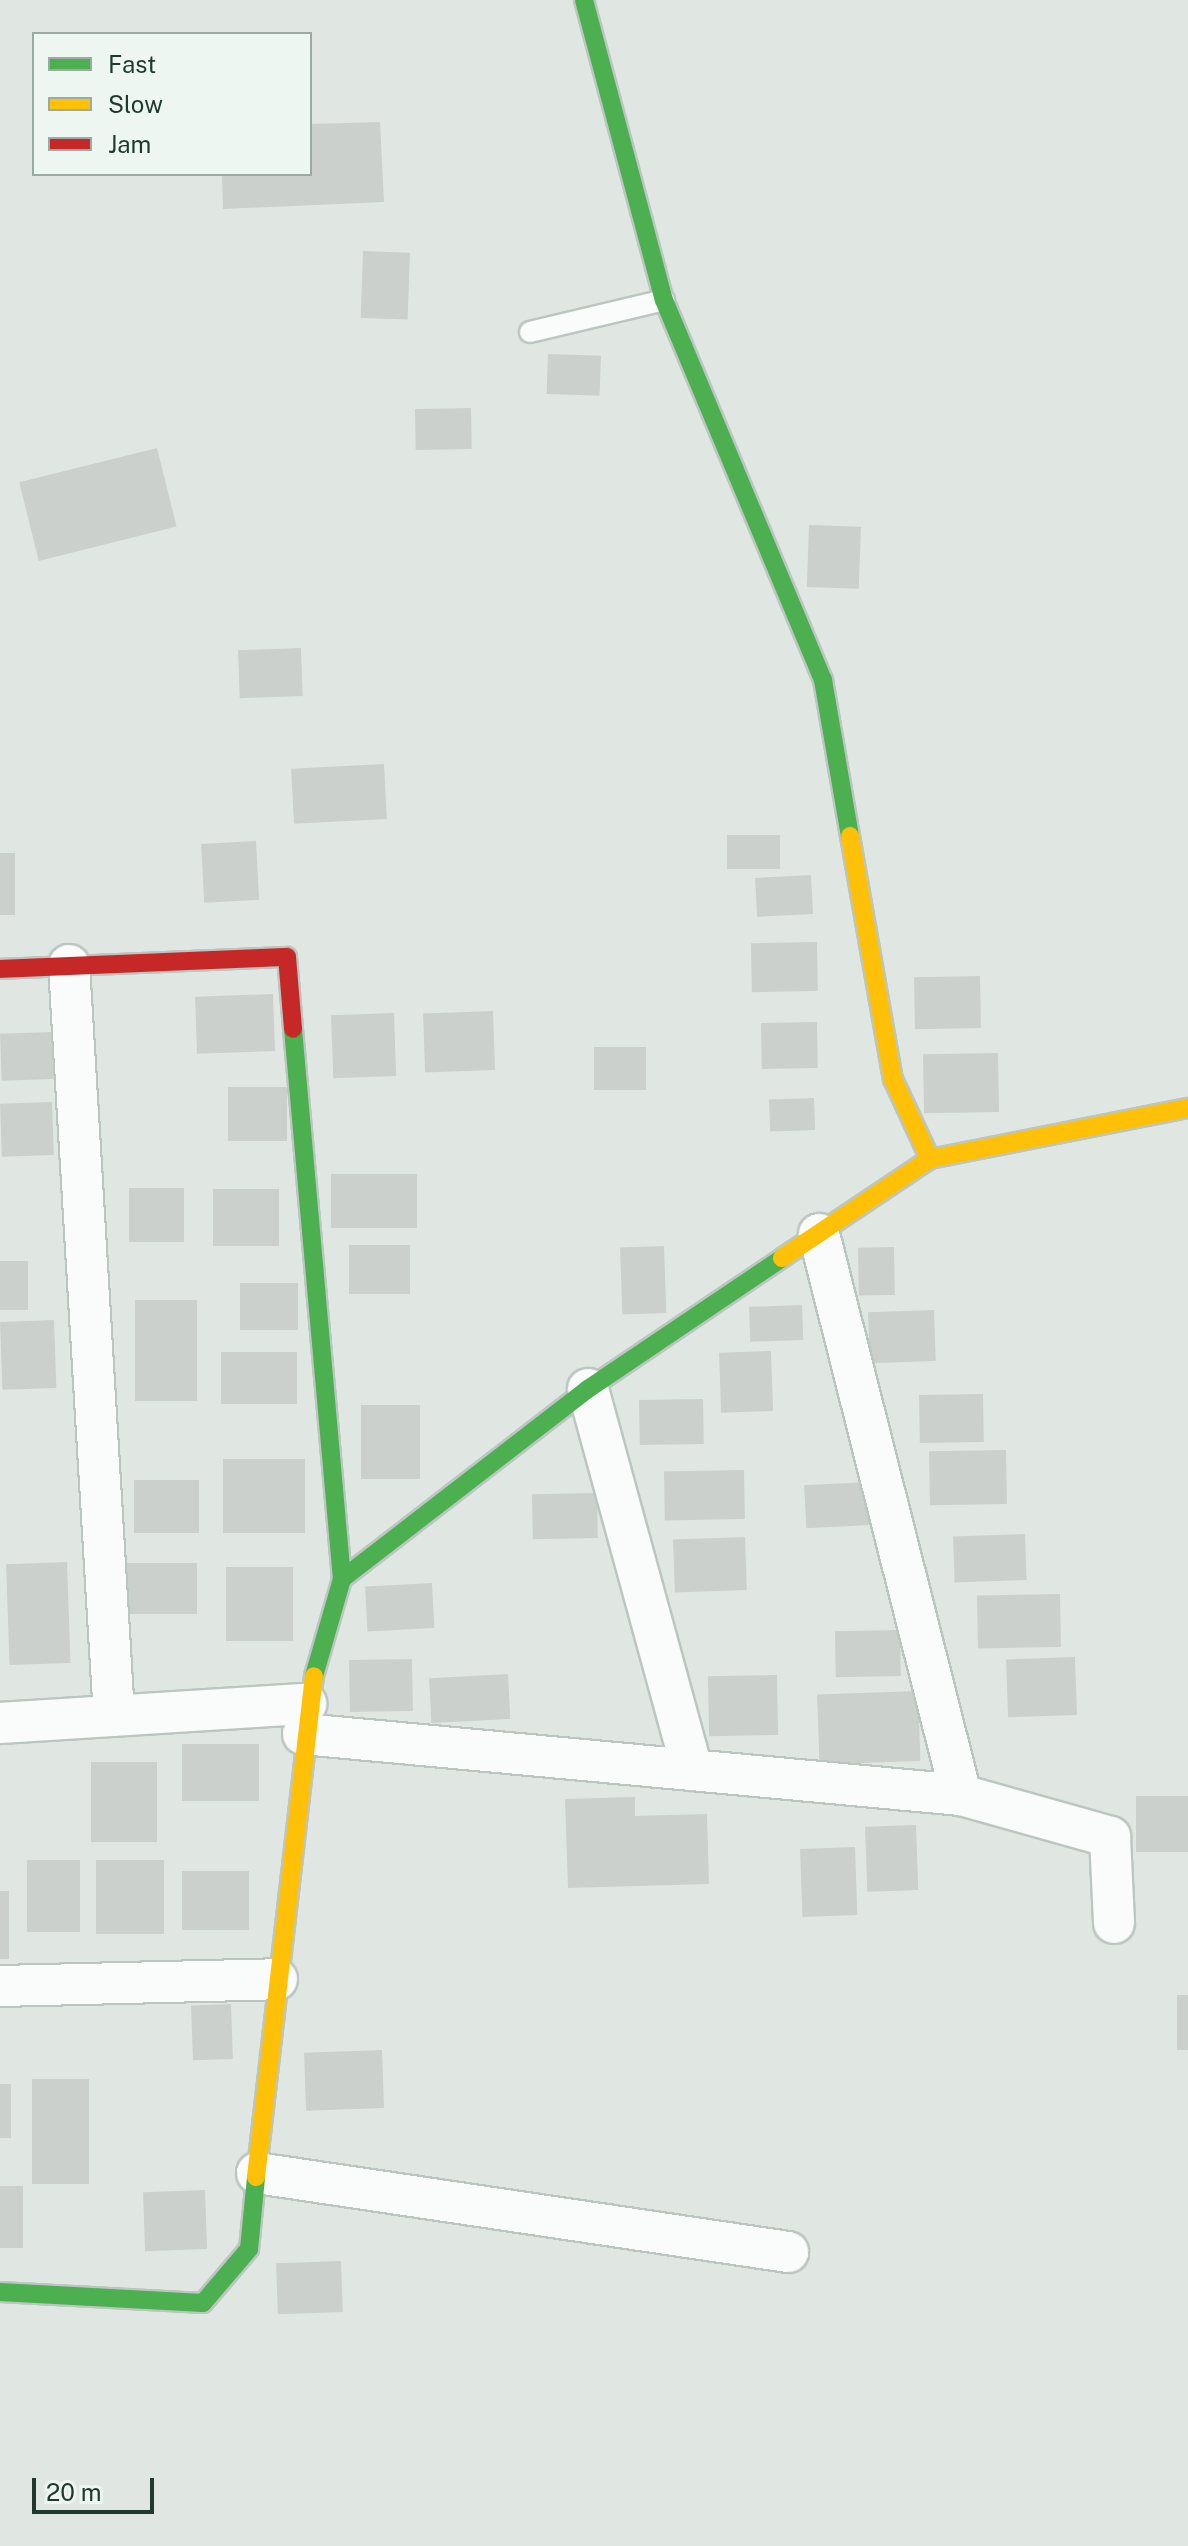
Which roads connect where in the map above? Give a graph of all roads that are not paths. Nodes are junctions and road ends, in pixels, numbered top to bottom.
1 (584, 0) edge
2 (664, 300) junction
3 (530, 332) dead end
4 (69, 965) junction
5 (0, 969) edge
6 (1188, 1108) edge
7 (930, 1159) junction
8 (819, 1234) junction
9 (588, 1389) junction
10 (342, 1579) junction
11 (114, 1716) junction
12 (305, 1719) junction
13 (0, 1723) edge
14 (692, 1770) junction
15 (961, 1795) junction
16 (1114, 1923) dead end
17 (277, 1979) junction
18 (0, 1986) edge
19 (257, 2173) junction
20 (788, 2252) dead end
21 (0, 2292) edge

1 - 2 street
2 - 3 lane
2 - 7 street
4 - 5 street
4 - 10 street
4 - 11 street
6 - 7 street
7 - 8 street
8 - 9 street
8 - 15 street
9 - 10 street
9 - 14 street
10 - 12 street
11 - 12 street
11 - 13 street
12 - 14 street
12 - 17 street
14 - 15 street
15 - 16 street
17 - 18 street
17 - 19 street
19 - 20 street
19 - 21 street

